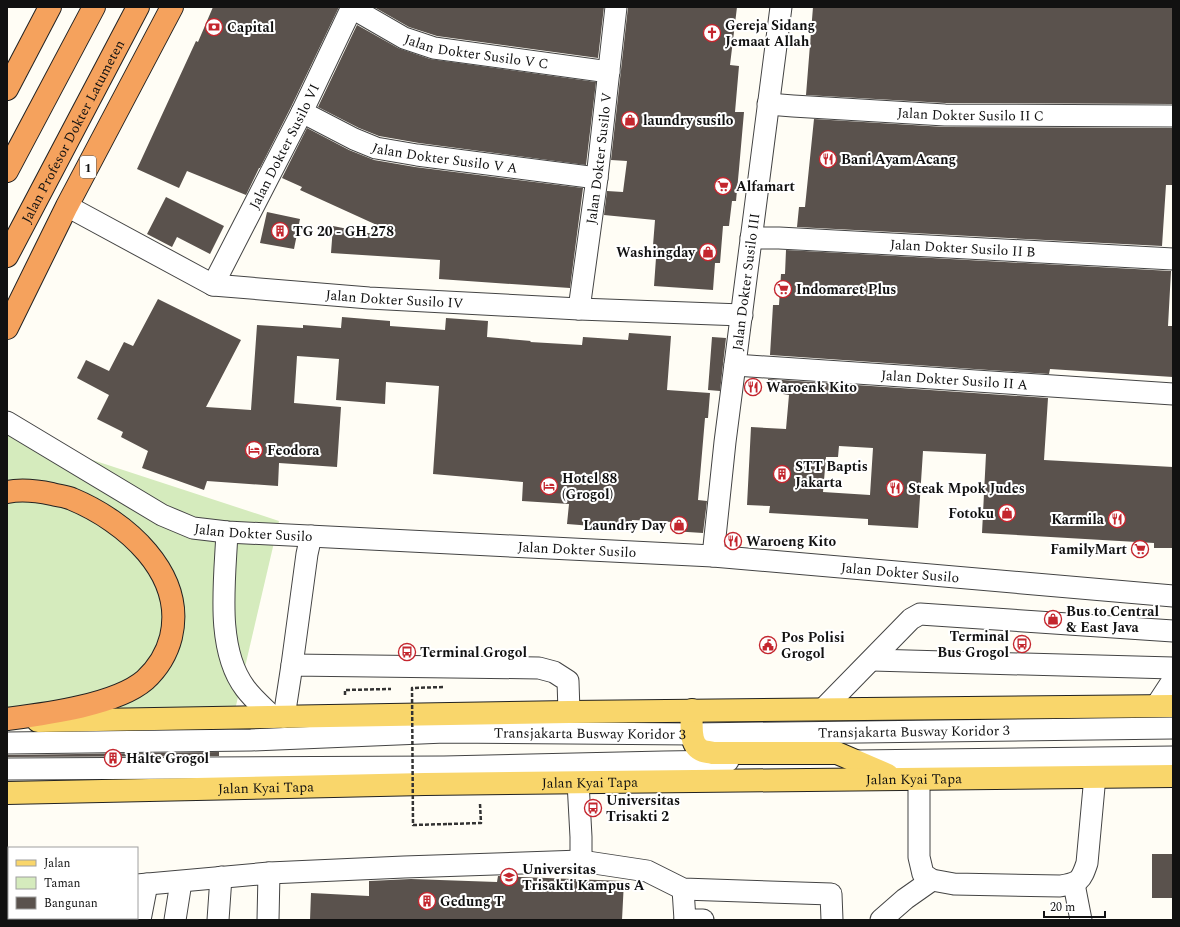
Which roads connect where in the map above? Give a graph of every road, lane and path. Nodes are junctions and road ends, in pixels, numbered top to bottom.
1 (50, 7) edge
2 (94, 7) edge
3 (138, 7) edge
4 (172, 7) edge
5 (616, 7) edge
6 (781, 7) edge
7 (352, 8) edge
8 (608, 72) junction
9 (7, 89) edge
10 (768, 104) junction
11 (302, 112) junction
12 (1173, 116) edge
13 (7, 171) edge
14 (597, 178) junction
15 (67, 206) junction
16 (752, 238) junction
17 (7, 256) edge
18 (1173, 259) edge
19 (212, 285) junction
20 (579, 309) junction
21 (742, 315) junction
22 (7, 328) edge
23 (735, 365) junction
24 (1173, 394) edge
25 (7, 422) edge
26 (7, 492) edge
27 (228, 532) junction
28 (311, 536) junction
29 (713, 556) junction
30 (1173, 596) edge
31 (1173, 631) edge
32 (872, 660) junction
33 (292, 665) junction
34 (1173, 668) edge
35 (1173, 680) edge
36 (443, 687) dead end
37 (393, 689) dead end
38 (345, 690) dead end
39 (1164, 706) edge
40 (824, 708) junction
41 (692, 710) junction
42 (569, 712) junction
43 (279, 717) junction
44 (7, 720) edge
45 (1173, 728) edge
46 (692, 734) junction
47 (7, 743) edge
48 (1173, 757) edge
49 (857, 761) junction
50 (7, 769) edge
51 (1095, 776) junction
52 (1173, 776) edge
53 (895, 778) junction
54 (919, 778) junction
55 (578, 782) junction
56 (7, 793) edge
57 (481, 823) dead end
58 (580, 861) junction
59 (270, 873) junction
60 (221, 877) junction
61 (932, 880) junction
62 (181, 882) junction
63 (142, 884) edge
64 (1074, 884) junction
65 (684, 889) junction
66 (140, 920) edge
67 (175, 920) edge
68 (218, 920) edge
69 (268, 920) edge
70 (685, 920) edge
71 (703, 920) edge
72 (832, 920) edge
73 (881, 920) edge
74 (1081, 920) edge

1 - 9 highway
2 - 13 highway
3 - 17 highway, Jalan Profesor Dokter Latumeten / 1
4 - 15 highway, Jalan Profesor Dokter Latumeten / 1
5 - 8 street, Jalan Dokter Susilo V
6 - 10 street, Jalan Dokter Susilo III
7 - 8 street, Jalan Dokter Susilo V C
7 - 11 street, Jalan Dokter Susilo VI
8 - 14 street, Jalan Dokter Susilo V
10 - 12 street, Jalan Dokter Susilo II C
10 - 16 street, Jalan Dokter Susilo III
11 - 14 street, Jalan Dokter Susilo V A
11 - 19 street, Jalan Dokter Susilo VI
14 - 20 street, Jalan Dokter Susilo V
15 - 19 street, Jalan Dokter Susilo IV
15 - 22 highway, Jalan Profesor Dokter Latumeten / 1
16 - 18 street, Jalan Dokter Susilo II B
16 - 21 street, Jalan Dokter Susilo III
19 - 20 street, Jalan Dokter Susilo IV
20 - 21 street, Jalan Dokter Susilo IV
21 - 23 street, Jalan Dokter Susilo III
23 - 24 street, Jalan Dokter Susilo II A
23 - 29 street, Jalan Dokter Susilo III
25 - 27 street, Jalan Dokter Susilo
26 - 44 highway
27 - 28 street, Jalan Dokter Susilo
27 - 43 street
28 - 29 street, Jalan Dokter Susilo
28 - 33 street
29 - 30 street, Jalan Dokter Susilo
31 - 32 street
32 - 34 street
32 - 40 street
33 - 42 street
33 - 43 street
35 - 39 street
36 - 57 path, bridge
37 - 38 path
39 - 40 main road
40 - 41 main road
41 - 42 main road
41 - 46 main road
42 - 43 main road
43 - 44 main road
45 - 46 street, Transjakarta Busway Koridor 3
46 - 47 street, Transjakarta Busway Koridor 3
46 - 49 main road
48 - 49 street, Transjakarta Busway Koridor 3
49 - 50 street, Transjakarta Busway Koridor 3
49 - 53 main road
51 - 52 main road, Jalan Kyai Tapa
51 - 54 main road, Jalan Kyai Tapa
51 - 64 street
53 - 54 main road, Jalan Kyai Tapa
53 - 55 main road, Jalan Kyai Tapa
54 - 61 street
55 - 56 main road, Jalan Kyai Tapa
55 - 58 street
58 - 59 street
58 - 65 street
59 - 60 street
59 - 69 street
60 - 62 street
60 - 68 street
61 - 64 street
61 - 73 street
62 - 63 street
62 - 67 street
63 - 66 street
64 - 74 street
65 - 70 street
65 - 72 street
70 - 71 street

